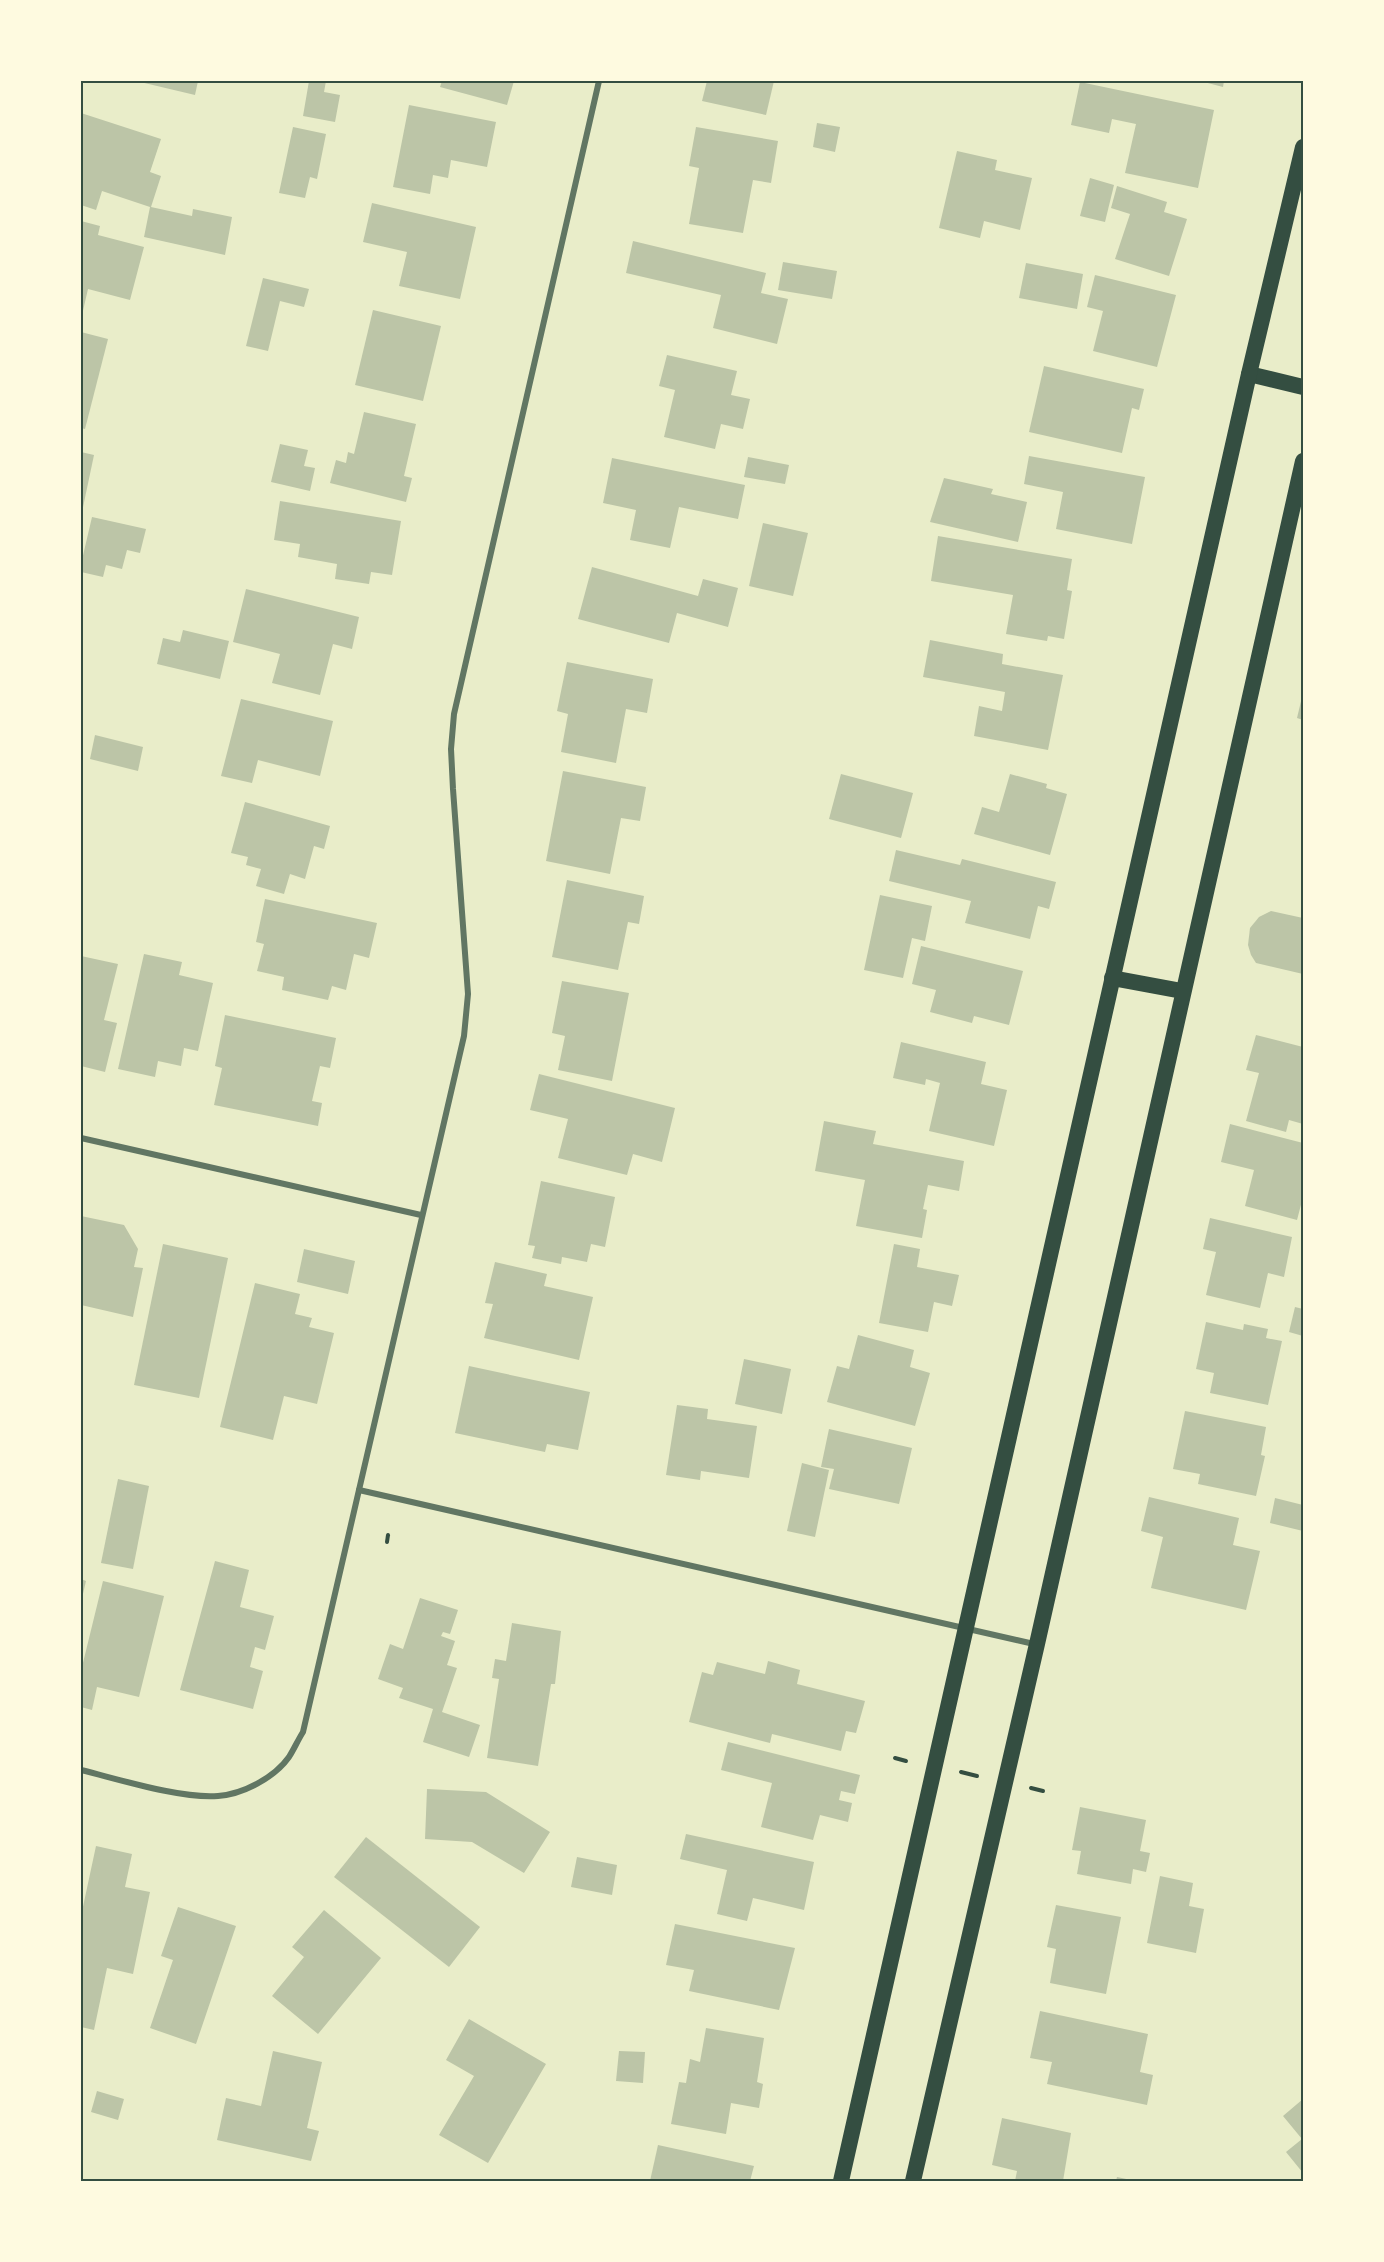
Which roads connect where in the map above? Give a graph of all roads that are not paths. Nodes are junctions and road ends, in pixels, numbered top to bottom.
1 (599, 81) edge
2 (1303, 147) edge
3 (1250, 374) junction
4 (1303, 387) edge
5 (1303, 461) edge
6 (1112, 978) junction
7 (1182, 991) junction
8 (81, 1138) edge
9 (421, 1215) junction
10 (359, 1490) junction
11 (965, 1627) junction
12 (1037, 1644) junction
13 (81, 1770) edge
14 (841, 2181) edge
15 (913, 2181) edge

1 - 9 street
2 - 3 highway
3 - 4 highway
3 - 6 highway
5 - 7 highway
6 - 7 highway
6 - 11 highway
7 - 12 highway
8 - 9 street
9 - 10 street
10 - 11 street
10 - 13 street
11 - 12 street
11 - 14 highway
12 - 15 highway

